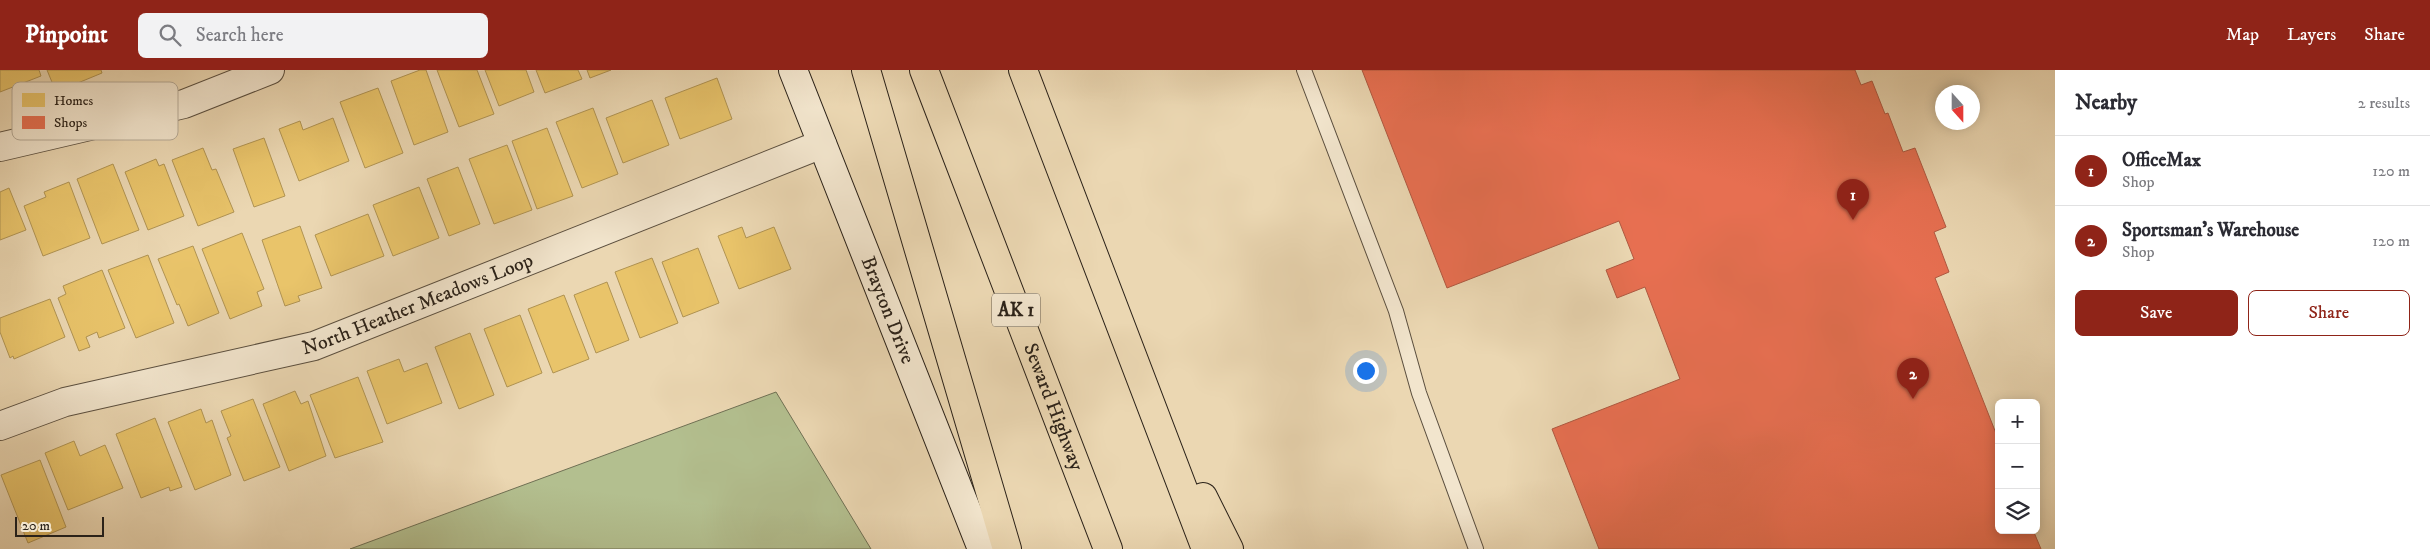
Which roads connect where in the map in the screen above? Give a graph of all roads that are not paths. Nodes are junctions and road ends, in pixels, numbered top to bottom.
1 (270, 70) edge
2 (793, 70) edge
3 (866, 70) edge
4 (924, 70) edge
5 (1023, 70) edge
6 (1304, 70) edge
7 (178, 105) edge
8 (30, 140) edge
9 (822, 144) junction
10 (0, 147) edge
11 (1131, 349) junction
12 (0, 426) edge
13 (982, 549) edge
14 (1007, 549) edge
15 (1108, 549) edge
16 (1206, 549) edge
17 (1229, 549) edge
18 (1476, 549) edge

1 - 7 street
2 - 9 street, Brayton Drive
3 - 14 highway
4 - 15 highway, Seward Highway / AK 1
5 - 11 highway
6 - 18 lane
8 - 10 street
9 - 12 street, North Heather Meadows Loop
9 - 13 street, Brayton Drive
11 - 16 highway
11 - 17 highway

